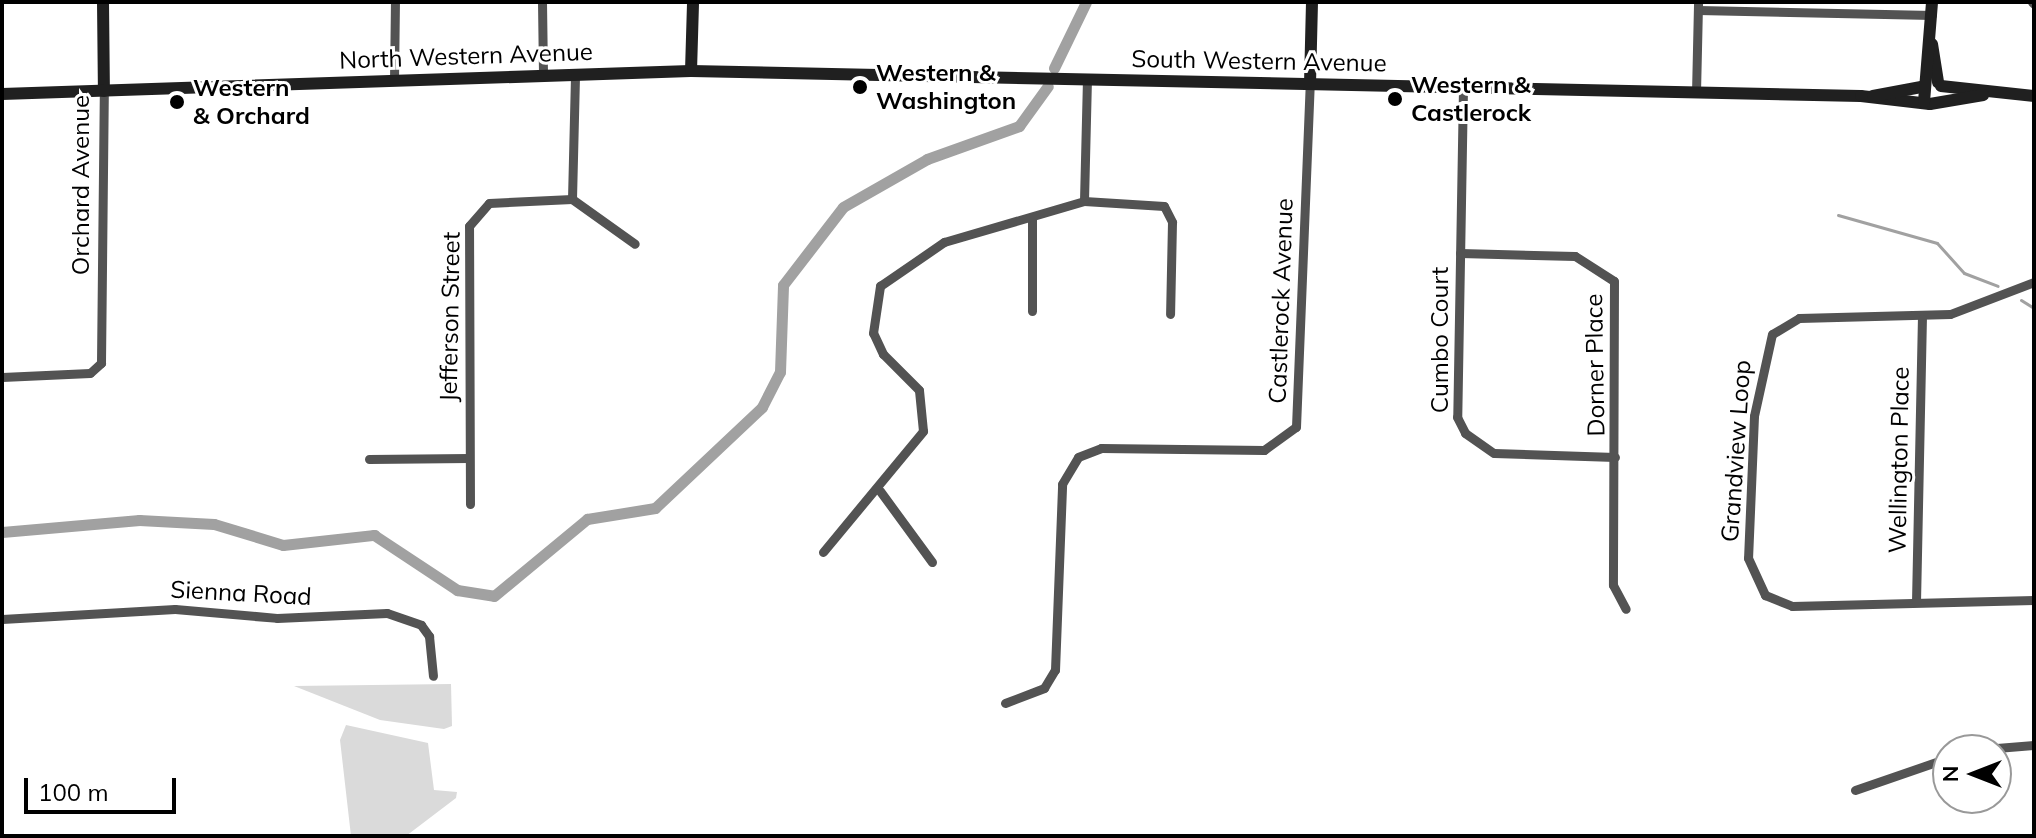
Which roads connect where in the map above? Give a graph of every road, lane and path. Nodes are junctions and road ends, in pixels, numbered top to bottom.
1 (103, 2) edge
2 (395, 2) edge
3 (542, 2) edge
4 (693, 2) edge
5 (1312, 2) edge
6 (1698, 6) edge
7 (1932, 8) edge
8 (691, 71) junction
9 (575, 74) junction
10 (543, 75) junction
11 (1087, 80) junction
12 (394, 81) junction
13 (1310, 84) junction
14 (1931, 85) junction
15 (1463, 88) junction
16 (104, 91) junction
17 (1696, 93) junction
18 (2, 94) edge
19 (1983, 95) junction
20 (1873, 96) junction
21 (2034, 96) edge
22 (1938, 101) junction
23 (1924, 102) junction
24 (572, 199) junction
25 (1084, 201) junction
26 (1032, 217) junction
27 (635, 244) dead end
28 (1460, 253) junction
29 (2034, 282) edge
30 (1032, 311) dead end
31 (1170, 314) dead end
32 (1922, 319) junction
33 (2, 377) edge
34 (1615, 457) junction
35 (469, 458) junction
36 (369, 459) dead end
37 (880, 491) junction
38 (470, 504) dead end
39 (823, 552) dead end
40 (932, 562) dead end
41 (2034, 600) edge
42 (1916, 602) junction
43 (1626, 609) dead end
44 (2, 619) edge
45 (433, 676) dead end
46 (1005, 703) dead end
47 (2034, 745) edge
48 (2012, 747) edge
49 (1932, 764) edge
50 (1855, 790) dead end

1 - 16 main road, Orchard Avenue
2 - 12 street
3 - 10 street
4 - 8 main road
5 - 13 main road, Castlerock Avenue
6 - 7 street
6 - 17 street
7 - 14 main road
8 - 9 main road, North Western Avenue
8 - 11 main road, South Western Avenue
9 - 10 main road, North Western Avenue
9 - 24 street
10 - 12 main road, North Western Avenue
11 - 13 main road, South Western Avenue
11 - 25 street
12 - 16 main road, North Western Avenue
13 - 15 main road, South Western Avenue
13 - 46 street, Castlerock Avenue
14 - 19 main road, South Western Avenue
14 - 20 main road, South Western Avenue
14 - 22 main road
14 - 23 main road
15 - 17 main road, South Western Avenue
15 - 28 street, Cumbo Court
16 - 18 main road, North Western Avenue
16 - 33 street, Orchard Avenue
17 - 20 main road, South Western Avenue
19 - 21 main road, South Western Avenue
19 - 22 main road, South Western Avenue
20 - 23 main road, South Western Avenue
22 - 23 main road, South Western Avenue
24 - 27 street
24 - 35 street, Jefferson Street
25 - 26 street
25 - 31 street
26 - 30 street
26 - 37 street
28 - 34 street, Dorner Place
28 - 34 street, Cumbo Court
29 - 32 street, Grandview Loop
32 - 42 street, Wellington Place
32 - 42 street, Grandview Loop
34 - 43 street, Dorner Place
35 - 36 street
35 - 38 street, Jefferson Street
37 - 39 street
37 - 40 street
41 - 42 street, Grandview Loop
44 - 45 street, Sienna Road
47 - 48 street
49 - 50 street

